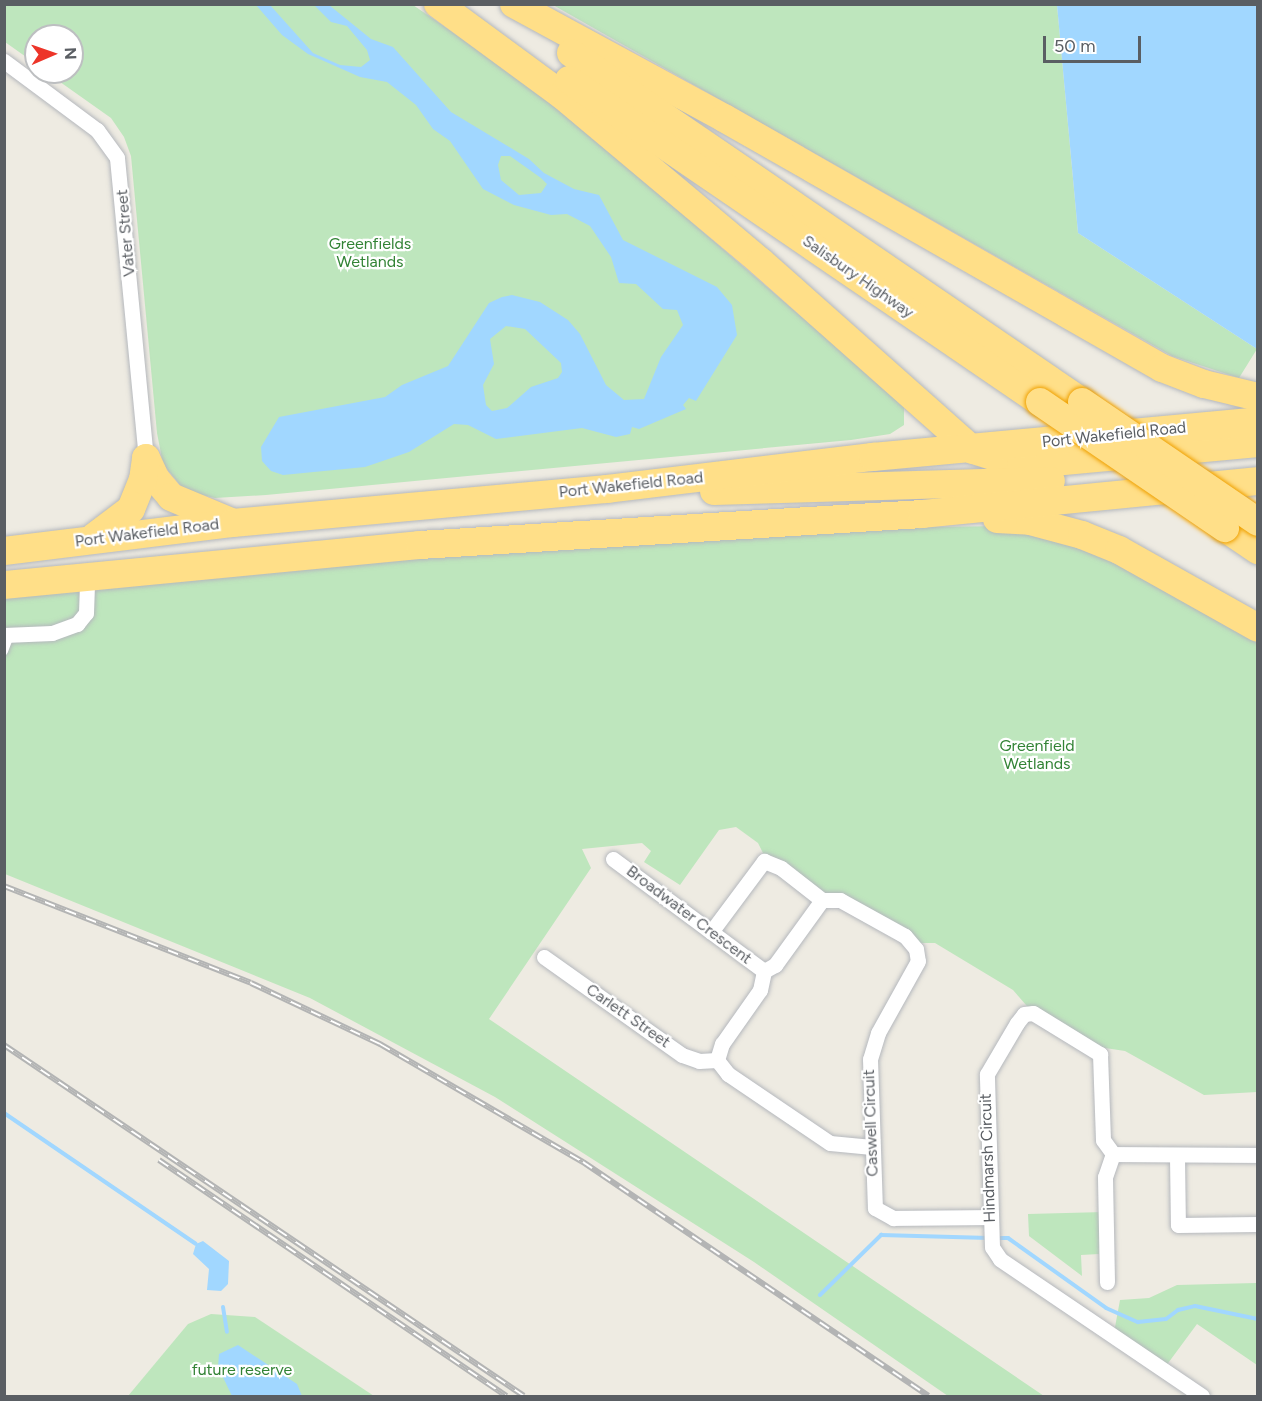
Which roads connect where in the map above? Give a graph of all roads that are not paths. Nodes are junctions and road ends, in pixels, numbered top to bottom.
1 (438, 4) edge
2 (457, 4) edge
3 (500, 4) edge
4 (514, 4) edge
5 (4, 61) edge
6 (1257, 397) edge
7 (920, 403) junction
8 (1257, 421) edge
9 (1257, 443) edge
10 (973, 450) junction
11 (873, 457) junction
12 (146, 458) junction
13 (1257, 465) edge
14 (1257, 481) edge
15 (607, 489) junction
16 (922, 514) junction
17 (1257, 522) edge
18 (233, 523) junction
19 (90, 540) junction
20 (4, 550) edge
21 (1257, 550) edge
22 (87, 577) junction
23 (4, 585) edge
24 (1257, 628) edge
25 (7, 635) edge
26 (4, 651) edge
27 (613, 859) dead end
28 (822, 900) junction
29 (711, 932) junction
30 (544, 957) dead end
31 (764, 971) junction
32 (717, 1060) junction
33 (872, 1147) junction
34 (1113, 1154) junction
35 (1257, 1155) edge
36 (1178, 1157) junction
37 (990, 1223) junction
38 (1257, 1224) edge
39 (1107, 1282) dead end
40 (1202, 1396) edge

1 - 7 highway
2 - 21 highway, Salisbury Highway, bridge
3 - 17 highway, Salisbury Highway, bridge
4 - 6 highway
5 - 12 street, Vater Street
7 - 10 highway
7 - 11 highway
8 - 10 highway, Port Wakefield Road
9 - 10 highway
10 - 11 highway, Port Wakefield Road
11 - 15 highway, Port Wakefield Road
12 - 18 highway
12 - 19 highway
13 - 15 highway
14 - 16 highway
15 - 18 highway, Port Wakefield Road
16 - 22 highway
16 - 24 highway
18 - 19 highway, Port Wakefield Road
19 - 20 highway, Port Wakefield Road
22 - 23 highway
22 - 25 street
25 - 26 lane
27 - 29 street, Broadwater Crescent
28 - 29 street
28 - 31 street
28 - 33 street, Caswell Circuit
29 - 31 street, Broadwater Crescent
30 - 32 street, Carlett Street
31 - 32 street
32 - 33 street
33 - 37 street, Caswell Circuit
34 - 36 street
34 - 37 street, Hindmarsh Circuit
34 - 39 street
35 - 36 street
36 - 38 street
37 - 40 street, Hindmarsh Circuit

